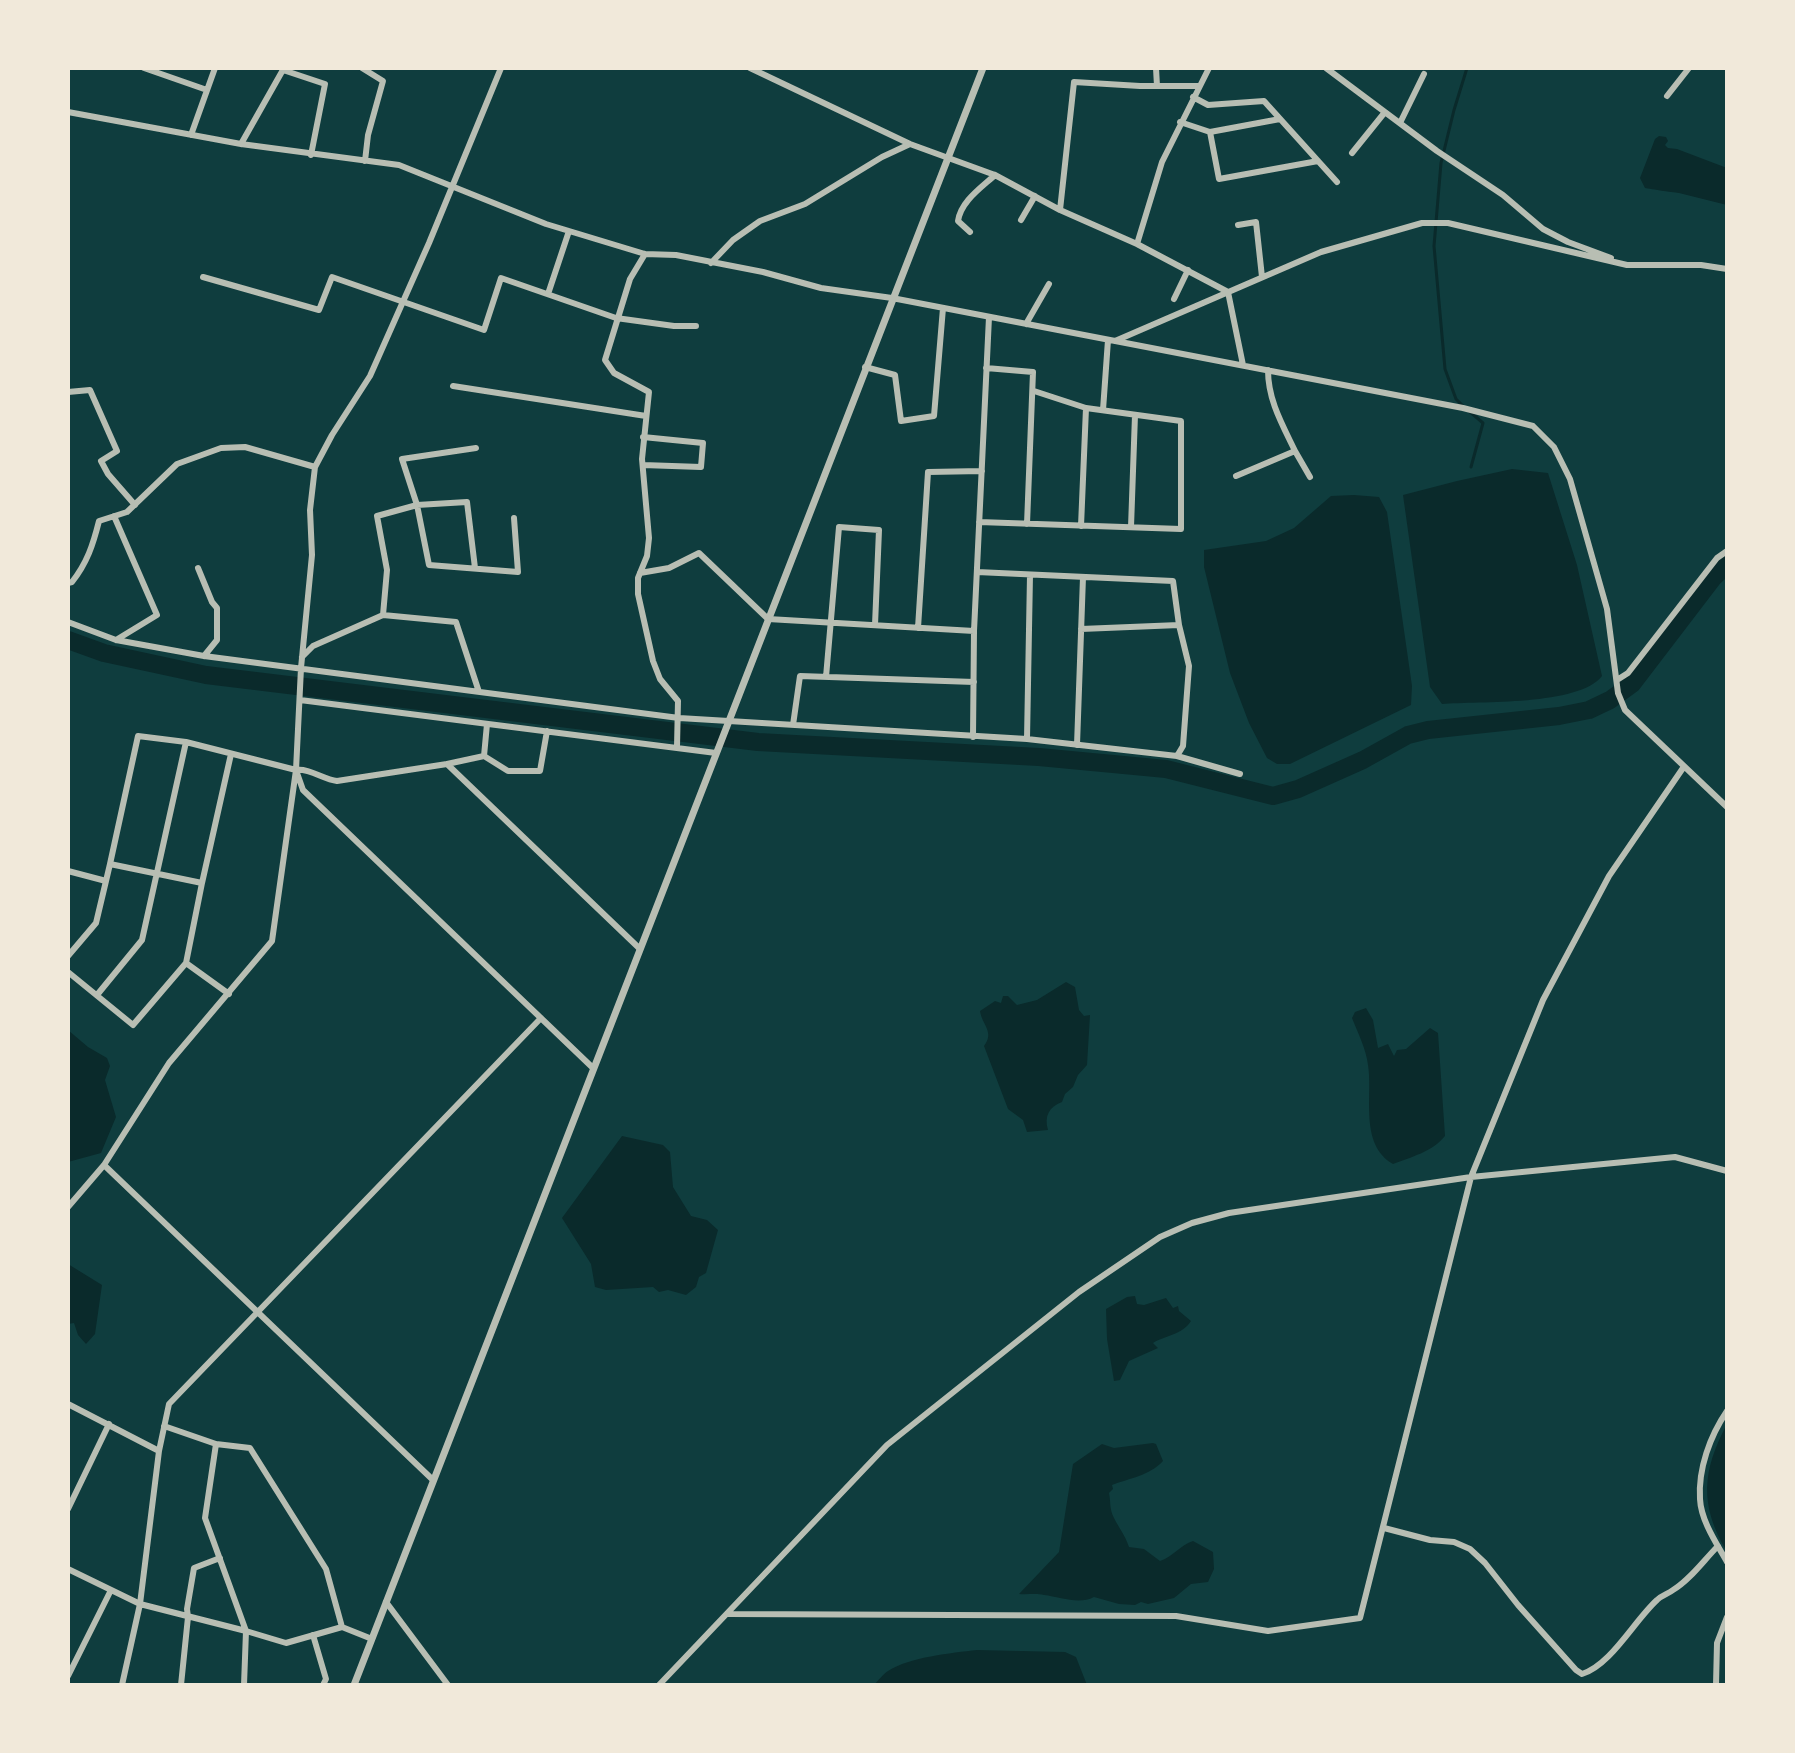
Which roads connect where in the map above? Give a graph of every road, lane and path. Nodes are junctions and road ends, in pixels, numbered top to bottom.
1 (144, 68) edge
2 (215, 68) edge
3 (362, 68) edge
4 (501, 68) edge
5 (750, 68) edge
6 (983, 68) edge
7 (1156, 68) edge
8 (1209, 68) edge
9 (1326, 68) edge
10 (1689, 68) edge
11 (284, 69) edge
12 (1424, 74) dead end
13 (1157, 86) junction
14 (1199, 86) junction
15 (207, 90) junction
16 (1667, 96) dead end
17 (1193, 97) junction
18 (68, 112) edge
19 (1385, 112) junction
20 (1280, 119) junction
21 (1180, 122) junction
22 (1400, 123) junction
23 (1210, 132) junction
24 (191, 135) junction
25 (241, 144) junction
26 (910, 144) junction
27 (1352, 153) dead end
28 (311, 155) junction
29 (948, 157) junction
30 (365, 161) junction
31 (1318, 161) junction
32 (995, 175) junction
33 (1337, 182) dead end
34 (453, 186) junction
35 (1035, 196) junction
36 (1060, 210) junction
37 (1021, 220) dead end
38 (1238, 225) dead end
39 (569, 231) junction
40 (970, 232) dead end
41 (1137, 244) junction
42 (645, 254) junction
43 (711, 263) junction
44 (1627, 265) junction
45 (1727, 269) edge
46 (1188, 270) junction
47 (203, 277) dead end
48 (1262, 277) junction
49 (1049, 284) dead end
50 (1228, 292) junction
51 (548, 294) junction
52 (892, 298) junction
53 (1174, 299) dead end
54 (404, 304) junction
55 (943, 308) junction
56 (989, 317) junction
57 (616, 318) junction
58 (1026, 324) junction
59 (696, 326) dead end
60 (1111, 341) junction
61 (1243, 365) junction
62 (865, 367) junction
63 (986, 368) junction
64 (1268, 370) junction
65 (453, 386) dead end
66 (1034, 391) junction
67 (68, 392) edge
68 (1086, 408) junction
69 (1103, 410) junction
70 (1135, 415) junction
71 (646, 416) junction
72 (643, 437) junction
73 (476, 448) dead end
74 (1295, 451) junction
75 (643, 465) junction
76 (315, 467) junction
77 (982, 471) junction
78 (1236, 476) dead end
79 (1310, 477) dead end
80 (135, 505) junction
81 (417, 505) junction
82 (114, 516) junction
83 (514, 518) dead end
84 (979, 522) junction
85 (1027, 524) junction
86 (1081, 526) junction
87 (1131, 527) junction
88 (1727, 551) edge
89 (198, 568) dead end
90 (475, 568) junction
91 (977, 572) junction
92 (640, 573) junction
93 (1030, 575) junction
94 (1083, 577) junction
95 (68, 583) edge
96 (383, 615) junction
97 (768, 619) junction
98 (68, 622) edge
99 (831, 623) junction
100 (875, 625) junction
101 (1179, 625) junction
102 (918, 628) junction
103 (1081, 629) junction
104 (974, 631) junction
105 (116, 640) junction
106 (204, 656) junction
107 (302, 657) junction
108 (301, 668) junction
109 (826, 677) junction
110 (1617, 680) junction
111 (974, 682) junction
112 (479, 692) junction
113 (300, 700) junction
114 (679, 718) junction
115 (727, 721) junction
116 (487, 724) junction
117 (793, 725) junction
118 (547, 731) junction
119 (973, 737) junction
120 (1027, 739) junction
121 (186, 742) junction
122 (1077, 745) junction
123 (677, 747) junction
124 (716, 753) junction
125 (231, 754) junction
126 (484, 756) junction
127 (1177, 756) junction
128 (447, 764) junction
129 (1683, 768) junction
130 (296, 770) junction
131 (1240, 774) dead end
132 (1727, 807) edge
133 (110, 864) junction
134 (68, 871) edge
135 (157, 874) junction
136 (106, 881) junction
137 (202, 883) junction
138 (639, 948) junction
139 (68, 956) edge
140 (186, 963) junction
141 (68, 972) edge
142 (229, 994) junction
143 (97, 995) junction
144 (541, 1018) junction
145 (593, 1068) junction
146 (104, 1165) junction
147 (1727, 1171) edge
148 (1471, 1177) junction
149 (68, 1207) edge
150 (256, 1311) junction
151 (68, 1404) edge
152 (1727, 1411) edge
153 (109, 1424) junction
154 (164, 1426) junction
155 (216, 1444) junction
156 (159, 1451) junction
157 (433, 1480) junction
158 (68, 1487) edge
159 (77, 1491) junction
160 (68, 1509) edge
161 (1384, 1528) junction
162 (1718, 1546) junction
163 (220, 1558) junction
164 (1727, 1562) edge
165 (68, 1569) edge
166 (111, 1590) junction
167 (386, 1602) junction
168 (140, 1604) junction
169 (729, 1614) junction
170 (188, 1617) junction
171 (1727, 1617) edge
172 (342, 1627) junction
173 (246, 1631) junction
174 (313, 1635) junction
175 (372, 1639) junction
176 (440, 1674) junction
177 (68, 1676) edge
178 (122, 1685) edge
179 (181, 1685) edge
180 (244, 1685) edge
181 (323, 1685) edge
182 (354, 1685) edge
183 (436, 1685) edge
184 (448, 1685) edge
185 (659, 1685) edge
186 (1716, 1685) edge

1 - 15 street
2 - 15 street
3 - 30 street
4 - 34 street
5 - 26 street
6 - 29 street
7 - 13 street
8 - 14 street
9 - 19 street
10 - 16 street
11 - 25 street
11 - 28 street
12 - 22 street
13 - 14 street
13 - 36 street
14 - 17 street
15 - 24 street
17 - 20 street
17 - 21 street
18 - 24 street
19 - 22 street
19 - 27 street
20 - 23 street
20 - 31 street
21 - 23 street
21 - 41 street
22 - 44 street
23 - 31 street
24 - 25 street
25 - 28 street
26 - 29 street
26 - 43 street
28 - 30 street
29 - 32 street
29 - 52 street
30 - 34 street
31 - 33 street
32 - 35 street
32 - 40 street
34 - 39 street
34 - 54 street
35 - 36 street
35 - 37 street
36 - 41 street
38 - 48 street
39 - 42 street
39 - 51 street
41 - 46 street
42 - 43 street
42 - 57 street
43 - 52 street
44 - 45 street
44 - 48 street
46 - 50 street
46 - 53 street
47 - 54 street
48 - 50 street
49 - 58 street
50 - 60 street
50 - 61 street
51 - 54 street
51 - 57 street
52 - 55 street
52 - 62 street
54 - 76 street
55 - 56 street
55 - 62 street
56 - 58 street
56 - 63 street
57 - 59 street
57 - 71 street
58 - 60 street
60 - 61 street
60 - 69 street
61 - 64 street
62 - 97 street
63 - 66 street
63 - 77 street
64 - 74 street
64 - 110 street
65 - 71 street
66 - 68 street
66 - 85 street
67 - 80 street
68 - 69 street
68 - 86 street
69 - 70 street
70 - 87 street
70 - 87 street
71 - 72 street
72 - 75 street
72 - 75 street
73 - 81 street
74 - 78 street
74 - 79 street
75 - 92 street
76 - 80 street
76 - 107 street
77 - 84 street
77 - 102 street
80 - 82 street
81 - 90 street
81 - 90 street
81 - 96 street
82 - 95 street
82 - 105 street
83 - 90 street
84 - 85 street
84 - 91 street
85 - 86 street
86 - 87 street
88 - 110 street
89 - 106 street
91 - 93 street
91 - 104 street
92 - 97 street
92 - 114 street
93 - 94 street
93 - 120 street
94 - 101 street
94 - 103 street
96 - 107 street
96 - 112 street
97 - 99 street
97 - 115 street
98 - 105 street
99 - 100 street
99 - 100 street
99 - 109 street
100 - 102 street
101 - 103 street
101 - 127 street
102 - 104 street
103 - 122 street
104 - 111 street
105 - 106 street
106 - 108 street
107 - 108 street
108 - 112 street
108 - 113 street
109 - 111 street
109 - 117 street
110 - 129 street
111 - 119 street
112 - 114 street
113 - 116 street
113 - 130 street
114 - 115 street
114 - 123 street
115 - 117 street
115 - 124 street
116 - 118 street
116 - 126 street
117 - 119 street
118 - 123 street
118 - 126 street
119 - 120 street
120 - 122 street
121 - 125 street
121 - 133 street
121 - 135 street
122 - 127 street
123 - 124 street
124 - 138 street
125 - 130 street
125 - 137 street
126 - 128 street
127 - 131 street
128 - 130 street
128 - 138 street
129 - 132 street
129 - 148 street
130 - 142 street
130 - 144 street
133 - 135 street
133 - 136 street
134 - 136 street
135 - 137 street
135 - 143 street
136 - 139 street
137 - 140 street
138 - 145 street
140 - 142 street
140 - 143 street
141 - 143 street
142 - 146 street
144 - 145 street
144 - 150 street
145 - 157 street
146 - 149 street
146 - 150 street
147 - 148 street
148 - 161 street
148 - 169 street
150 - 154 street
150 - 157 street
151 - 153 street
152 - 162 street
153 - 156 street
153 - 159 street
154 - 155 street
154 - 156 street
155 - 163 street
155 - 172 street
156 - 168 street
157 - 167 street
158 - 159 street
159 - 160 street
161 - 162 street
161 - 169 street
162 - 164 street
163 - 170 street
163 - 173 street
165 - 166 street
166 - 168 street
166 - 177 street
167 - 175 street
167 - 176 street
168 - 170 street
168 - 178 street
169 - 185 street
170 - 173 street
170 - 179 street
171 - 186 street
172 - 174 street
172 - 175 street
173 - 174 street
173 - 180 street
174 - 181 street
175 - 182 street
176 - 183 street
176 - 184 street

